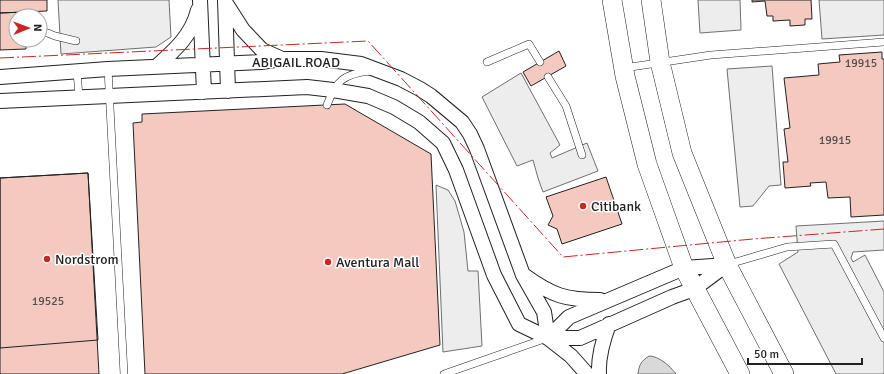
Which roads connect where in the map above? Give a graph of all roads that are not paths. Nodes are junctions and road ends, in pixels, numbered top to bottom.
1 (200, 0) edge
2 (612, 0) edge
3 (651, 0) edge
4 (225, 1) edge
5 (48, 33) edge
6 (76, 41) dead end
7 (884, 42) edge
8 (282, 59) junction
9 (487, 62) dead end
10 (540, 62) dead end
11 (660, 62) junction
12 (226, 63) junction
13 (203, 64) junction
14 (157, 66) junction
15 (624, 68) junction
16 (108, 69) junction
17 (378, 70) junction
18 (77, 71) junction
19 (0, 77) edge
20 (548, 77) dead end
21 (332, 90) junction
22 (228, 91) junction
23 (204, 92) junction
24 (110, 96) junction
25 (78, 97) junction
26 (0, 101) edge
27 (326, 105) dead end
28 (582, 155) dead end
29 (726, 265) junction
30 (684, 268) junction
31 (523, 275) junction
32 (694, 289) junction
33 (605, 300) junction
34 (609, 324) junction
35 (548, 338) junction
36 (884, 338) edge
37 (124, 374) edge
38 (444, 374) edge
39 (587, 374) edge
40 (599, 374) edge
41 (740, 374) edge
42 (784, 374) edge

1 - 13 street
1 - 14 street
2 - 15 street
3 - 11 street
4 - 8 street
4 - 12 street
5 - 6 lane
7 - 11 lane
8 - 12 street, ABIGAIL ROAD
8 - 17 street, ABIGAIL ROAD
9 - 10 lane
11 - 15 lane
11 - 29 street
12 - 13 street, ABIGAIL ROAD
12 - 22 street
13 - 14 street, ABIGAIL ROAD
13 - 23 street
14 - 16 street, ABIGAIL ROAD
15 - 30 street
16 - 18 street, ABIGAIL ROAD
16 - 24 lane
17 - 21 lane
17 - 31 street, ABIGAIL ROAD
18 - 19 street, ABIGAIL ROAD
18 - 25 lane
20 - 28 lane
21 - 22 street, ABIGAIL ROAD
21 - 27 lane
21 - 35 street, ABIGAIL ROAD
22 - 23 street, ABIGAIL ROAD
23 - 24 street, ABIGAIL ROAD
24 - 25 street, ABIGAIL ROAD
24 - 37 lane
25 - 26 street, ABIGAIL ROAD
29 - 30 street
29 - 32 street
29 - 36 lane
29 - 42 street
30 - 32 street
30 - 33 street
31 - 33 street
31 - 35 street, ABIGAIL ROAD
32 - 34 street
32 - 41 street
33 - 35 street
34 - 35 street
34 - 40 street
35 - 38 lane
35 - 39 street, ABIGAIL ROAD

